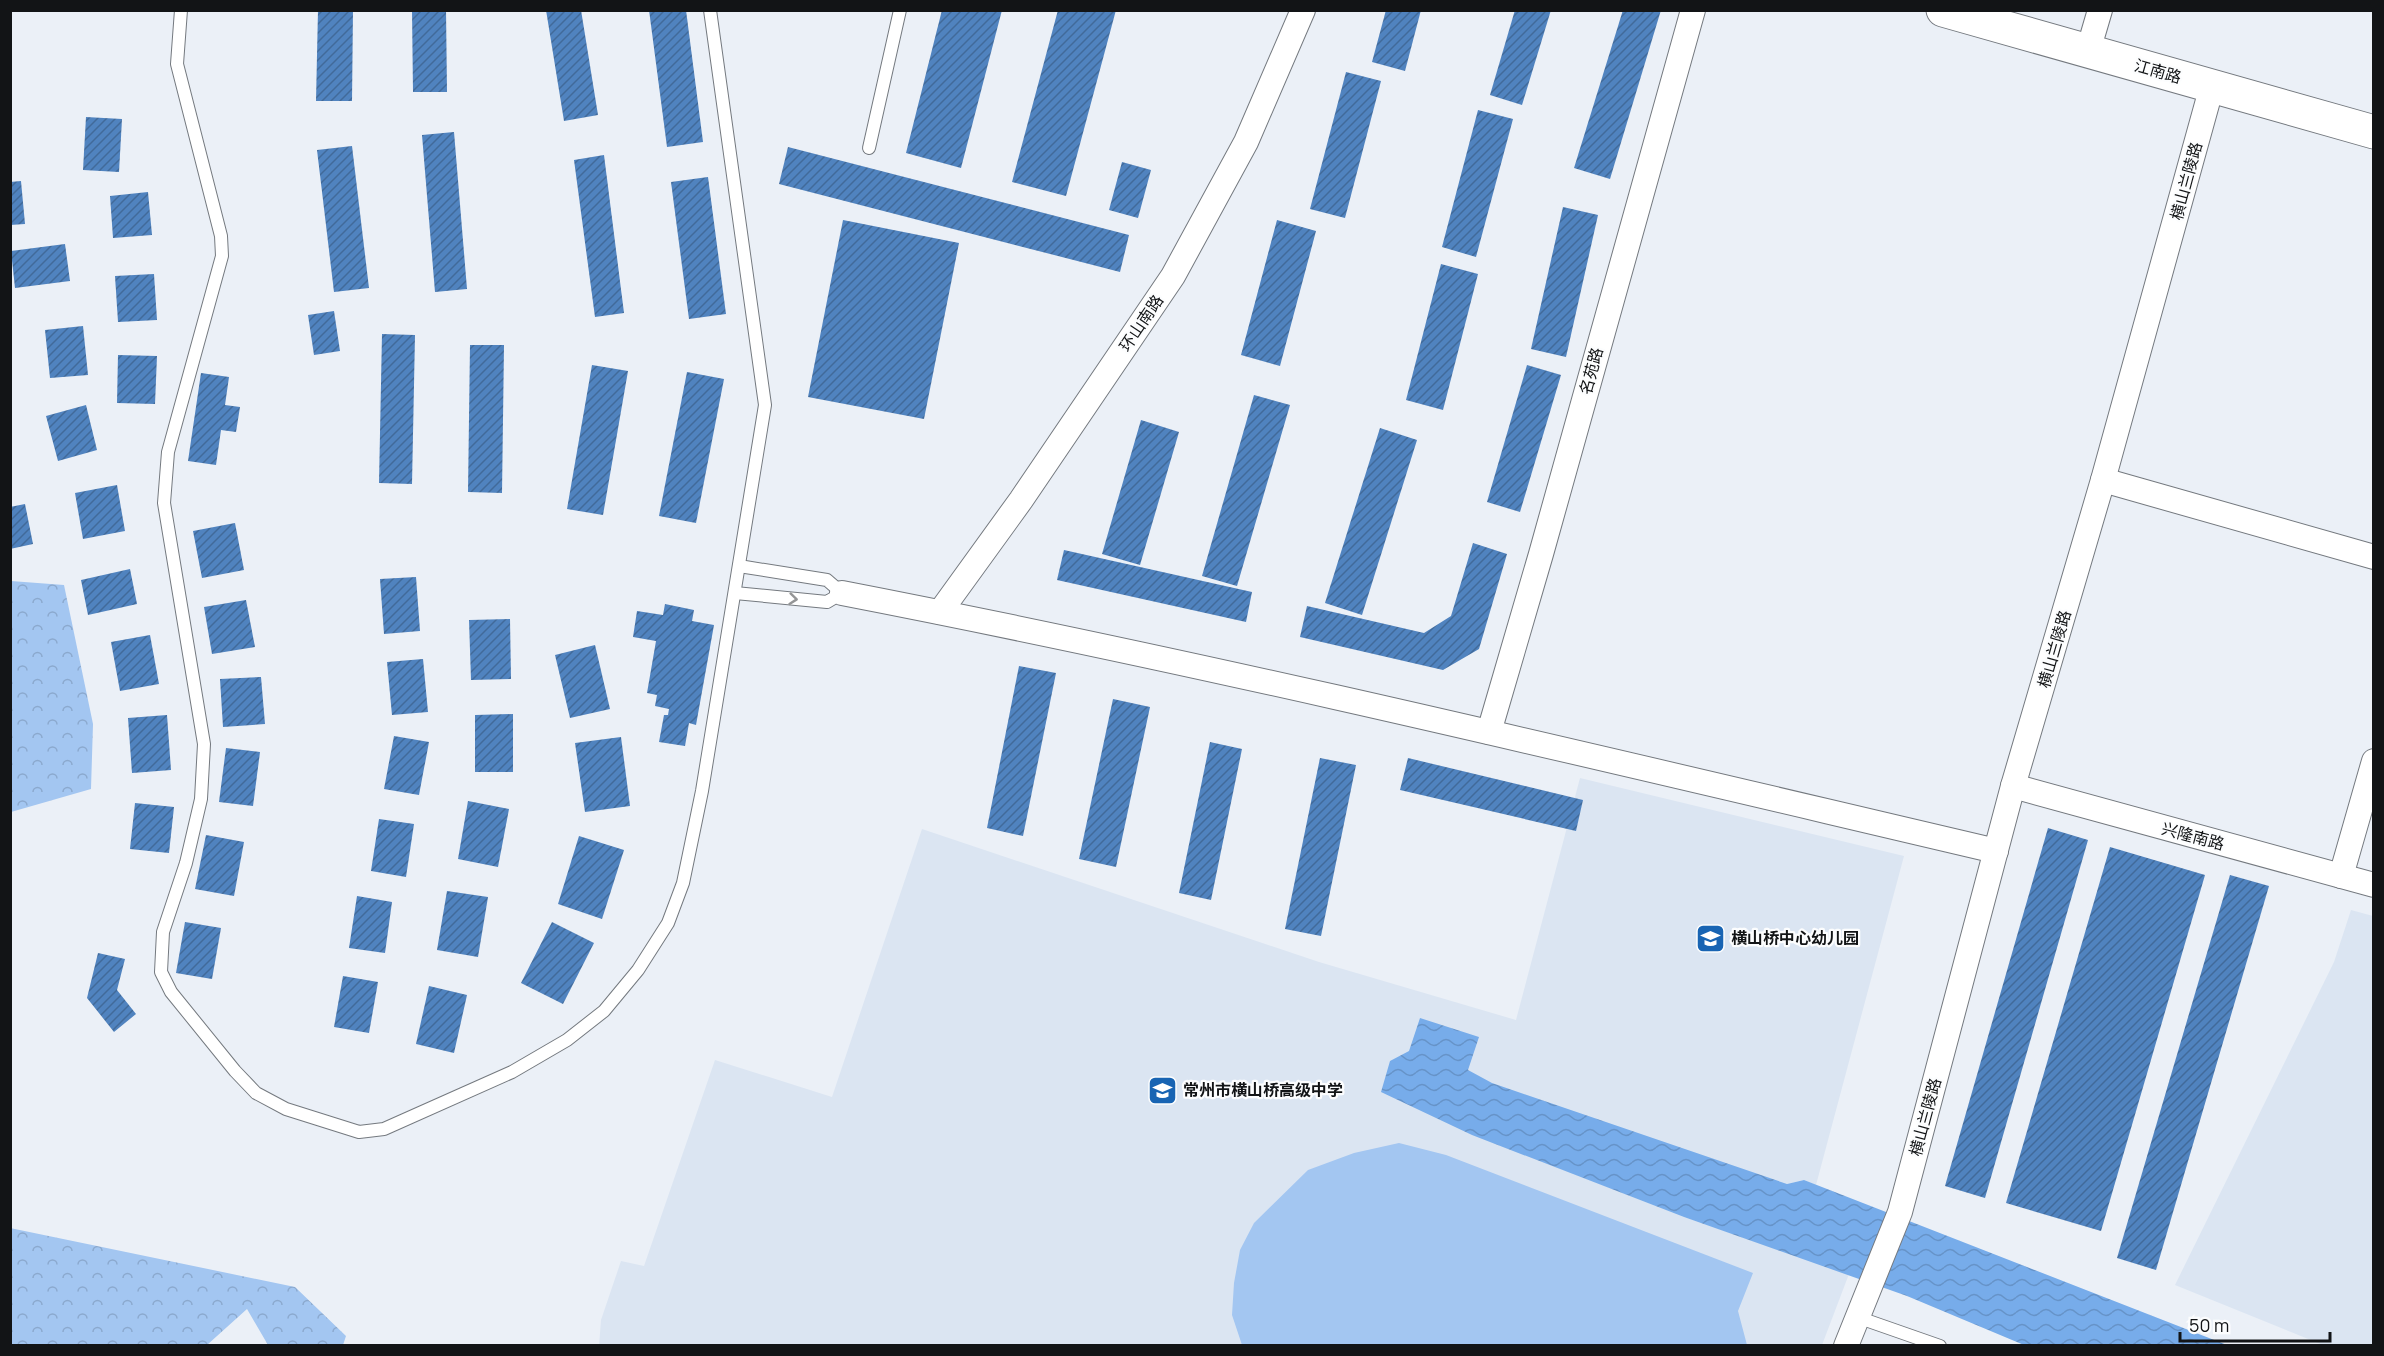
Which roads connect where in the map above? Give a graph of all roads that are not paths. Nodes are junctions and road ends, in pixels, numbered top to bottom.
1 (182, 10) edge
2 (710, 10) edge
3 (900, 10) edge
4 (1303, 10) edge
5 (1693, 10) edge
6 (1943, 10) edge
7 (2100, 10) edge
8 (2088, 51) junction
9 (2212, 86) junction
10 (2373, 132) edge
11 (869, 148) dead end
12 (2103, 480) junction
13 (2373, 557) edge
14 (739, 566) junction
15 (735, 593) junction
16 (842, 593) junction
17 (940, 612) junction
18 (1489, 732) junction
19 (2373, 761) edge
20 (2013, 786) junction
21 (1996, 851) junction
22 (2341, 876) junction
23 (2373, 885) edge
24 (1862, 1307) junction
25 (1846, 1346) edge
26 (1940, 1346) edge

1 - 15 lane
2 - 14 lane
3 - 11 lane
4 - 17 street, 环山南路
5 - 18 street, 名苑路
6 - 8 main road, 江南路
7 - 8 street
8 - 9 main road, 江南路
9 - 10 main road, 江南路
9 - 12 street, 横山兰陵路
12 - 13 street
12 - 20 street, 横山兰陵路
14 - 15 lane
14 - 16 lane
15 -> 16 lane
16 - 17 street
17 - 18 street
18 - 21 street
19 - 22 street
20 - 21 street, 横山兰陵路
20 - 22 street, 兴隆南路
21 - 24 street, 横山兰陵路
22 - 23 street, 兴隆南路
24 - 25 street
24 - 26 lane

